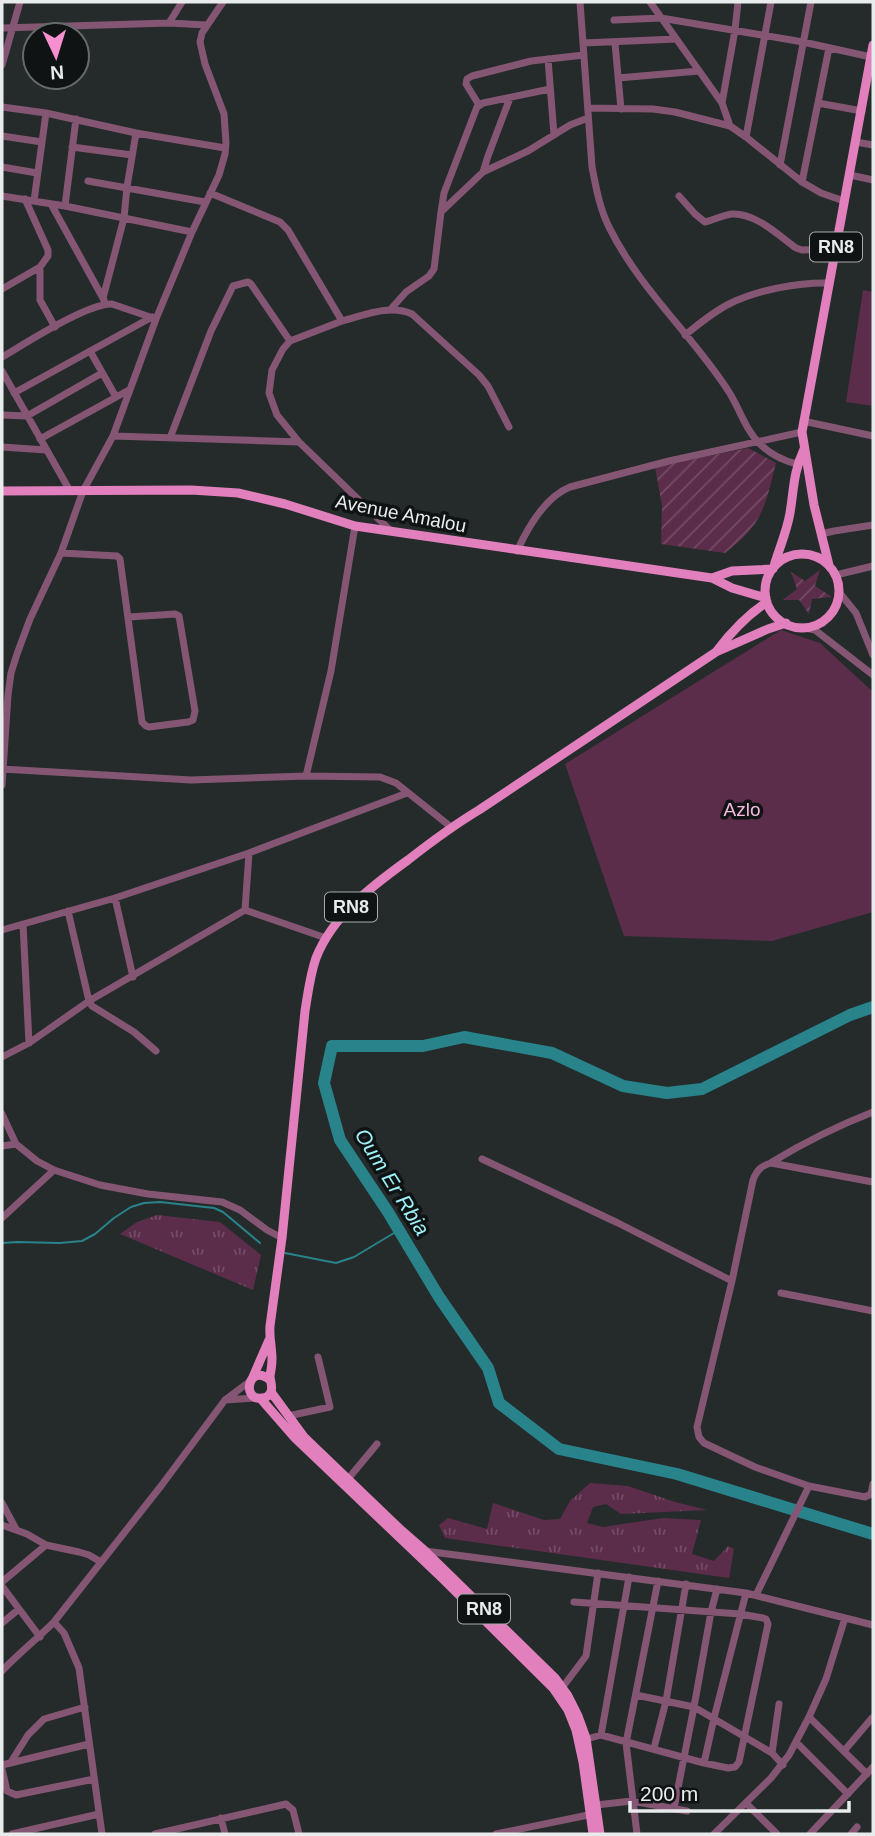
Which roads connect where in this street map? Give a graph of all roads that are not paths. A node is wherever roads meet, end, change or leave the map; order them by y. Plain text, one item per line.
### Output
1 (19, 2) edge
2 (182, 2) edge
3 (223, 2) edge
4 (580, 2) edge
5 (650, 2) edge
6 (738, 2) edge
7 (771, 2) edge
8 (811, 2) edge
9 (662, 18) junction
10 (614, 20) dead end
11 (169, 23) junction
12 (206, 25) junction
13 (13, 27) junction
14 (2, 28) edge
15 (735, 30) junction
16 (766, 36) junction
17 (676, 39) junction
18 (803, 42) junction
19 (583, 43) junction
20 (615, 43) junction
21 (873, 45) edge
22 (829, 48) junction
23 (584, 55) junction
24 (871, 57) junction
25 (548, 59) junction
26 (2, 65) edge
27 (871, 68) edge
28 (699, 71) junction
29 (618, 78) junction
30 (550, 89) junction
31 (510, 98) junction
32 (722, 103) junction
33 (818, 103) junction
34 (479, 105) junction
35 (2, 107) edge
36 (588, 108) junction
37 (621, 109) junction
38 (862, 111) junction
39 (46, 113) junction
40 (588, 118) junction
41 (76, 119) junction
42 (730, 126) junction
43 (136, 133) junction
44 (554, 135) junction
45 (2, 136) edge
46 (746, 137) junction
47 (42, 142) junction
48 (856, 142) junction
49 (873, 145) edge
50 (72, 147) junction
51 (225, 148) junction
52 (132, 155) junction
53 (780, 165) junction
54 (2, 167) edge
55 (484, 172) junction
56 (37, 173) junction
57 (850, 175) junction
58 (873, 180) edge
59 (88, 181) dead end
60 (802, 182) junction
61 (127, 187) junction
62 (210, 193) junction
63 (2, 196) edge
64 (679, 196) dead end
65 (30, 200) junction
66 (844, 201) junction
67 (205, 202) junction
68 (51, 204) junction
69 (65, 206) junction
70 (441, 212) junction
71 (124, 218) junction
72 (192, 232) junction
73 (836, 249) junction
74 (40, 267) junction
75 (830, 284) junction
76 (2, 289) edge
77 (104, 301) junction
78 (390, 310) junction
79 (154, 318) junction
80 (342, 321) junction
81 (55, 327) junction
82 (685, 335) junction
83 (290, 341) junction
84 (90, 352) junction
85 (2, 357) edge
86 (2, 371) edge
87 (102, 373) junction
88 (6, 384) edge
89 (129, 390) junction
90 (14, 393) junction
91 (116, 397) junction
92 (2, 415) edge
93 (27, 416) junction
94 (803, 421) junction
95 (509, 427) dead end
96 (802, 432) junction
97 (113, 436) junction
98 (873, 436) edge
99 (170, 438) junction
100 (40, 439) junction
101 (299, 442) junction
102 (757, 442) junction
103 (2, 447) edge
104 (804, 449) junction
105 (46, 450) junction
106 (797, 464) junction
107 (2, 491) edge
108 (70, 491) junction
109 (83, 491) junction
110 (873, 525) edge
111 (355, 526) junction
112 (391, 531) junction
113 (821, 534) junction
114 (517, 551) junction
115 (61, 553) junction
116 (829, 565) junction
117 (873, 566) edge
118 (773, 568) junction
119 (836, 575) junction
120 (712, 578) junction
121 (839, 592) junction
122 (767, 600) junction
123 (129, 617) junction
124 (786, 623) junction
125 (801, 627) junction
126 (716, 652) junction
127 (873, 655) edge
128 (2, 673) edge
129 (11, 673) junction
130 (873, 675) edge
131 (3, 769) edge
132 (306, 776) junction
133 (2, 785) edge
134 (407, 793) junction
135 (450, 827) junction
136 (249, 853) junction
137 (115, 898) junction
138 (246, 910) junction
139 (68, 911) junction
140 (23, 924) junction
141 (2, 930) edge
142 (326, 938) junction
143 (133, 977) junction
144 (89, 1001) junction
145 (29, 1043) junction
146 (156, 1051) dead end
147 (2, 1057) edge
148 (873, 1112) edge
149 (2, 1114) edge
150 (16, 1144) junction
151 (2, 1146) edge
152 (482, 1158) dead end
153 (771, 1163) junction
154 (54, 1170) junction
155 (873, 1182) edge
156 (2, 1218) edge
157 (282, 1238) junction
158 (732, 1280) junction
159 (780, 1293) dead end
160 (873, 1311) edge
161 (269, 1338) junction
162 (318, 1357) dead end
163 (251, 1380) junction
164 (270, 1380) junction
165 (271, 1392) junction
166 (258, 1398) junction
167 (225, 1400) junction
168 (288, 1416) junction
169 (377, 1444) dead end
170 (348, 1479) junction
171 (873, 1484) edge
172 (809, 1486) junction
173 (2, 1503) edge
174 (2, 1525) edge
175 (16, 1529) junction
176 (399, 1533) junction
177 (46, 1545) junction
178 (422, 1554) junction
179 (101, 1562) junction
180 (598, 1573) junction
181 (445, 1576) junction
182 (629, 1577) junction
183 (658, 1581) junction
184 (2, 1584) edge
185 (686, 1584) junction
186 (717, 1589) junction
187 (746, 1593) junction
188 (756, 1595) junction
189 (573, 1602) dead end
190 (594, 1603) junction
191 (623, 1605) junction
192 (654, 1608) junction
193 (19, 1609) junction
194 (681, 1610) junction
195 (710, 1612) junction
196 (740, 1614) junction
197 (845, 1618) junction
198 (54, 1622) junction
199 (2, 1623) edge
200 (873, 1625) edge
201 (40, 1637) junction
202 (2, 1671) edge
203 (562, 1688) junction
204 (636, 1695) junction
205 (666, 1701) junction
206 (779, 1704) dead end
207 (85, 1707) junction
208 (694, 1707) junction
209 (809, 1717) junction
210 (713, 1718) junction
211 (873, 1720) edge
212 (601, 1735) junction
213 (743, 1735) junction
214 (583, 1740) junction
215 (796, 1742) junction
216 (626, 1743) junction
217 (89, 1744) junction
218 (654, 1748) junction
219 (844, 1751) junction
220 (772, 1753) junction
221 (684, 1757) junction
222 (10, 1762) junction
223 (704, 1763) junction
224 (783, 1765) junction
225 (2, 1767) edge
226 (873, 1767) edge
227 (867, 1774) junction
228 (94, 1779) junction
229 (848, 1794) junction
230 (632, 1801) junction
231 (746, 1803) junction
232 (674, 1808) junction
233 (594, 1811) junction
234 (687, 1811) dead end
235 (99, 1814) junction
236 (221, 1818) junction
237 (857, 1827) dead end
238 (520, 1831) edge
239 (174, 1832) edge
240 (12, 1834) edge
241 (102, 1834) edge
242 (155, 1834) edge
243 (225, 1834) edge
244 (299, 1834) edge
245 (496, 1834) edge
246 (593, 1834) edge
247 (600, 1834) edge
248 (637, 1834) edge
249 (714, 1834) edge
250 (777, 1834) edge
251 (810, 1834) edge
252 (851, 1834) edge

1 - 13 street
2 - 11 street
3 - 12 street
4 - 19 street
5 - 9 street
6 - 15 street
7 - 16 street
8 - 18 street
9 - 10 street
9 - 15 street
9 - 17 street
11 - 12 street
11 - 13 street
12 - 51 street
13 - 14 street
13 - 26 street
15 - 16 street
15 - 32 street
16 - 18 street
16 - 46 street
17 - 20 street
17 - 28 street
18 - 22 street
18 - 53 street
19 - 20 street
19 - 23 street
20 - 29 street
21 - 24 main road, RN8
22 - 24 street
22 - 33 street
23 - 25 street
23 - 36 street
24 - 27 main road, RN8
25 - 30 street
25 - 34 street
27 - 38 main road, RN8
28 - 29 street
28 - 32 street
29 - 37 street
30 - 31 street
30 - 44 street
31 - 34 street
31 - 55 street
32 - 42 street
33 - 38 street
33 - 60 street
34 - 70 street
35 - 39 street
36 - 37 street
36 - 40 street
37 - 42 street
38 - 48 main road, RN8
39 - 41 street
39 - 47 street
40 - 44 street
40 - 82 street
41 - 43 street
41 - 50 street
42 - 46 street
43 - 51 street
43 - 52 street
44 - 55 street
45 - 47 street
46 - 53 street
47 - 56 street
48 - 49 street
48 - 57 main road, RN8
50 - 52 street
50 - 69 street
51 - 62 street
52 - 61 street
53 - 60 street
54 - 56 street
55 - 70 street
56 - 65 street
57 - 58 street
57 - 66 main road, RN8
59 - 61 street
60 - 66 street
61 - 67 street
61 - 71 street
62 - 67 street
62 - 80 street
63 - 65 street
64 - 73 street
65 - 68 street
65 - 74 street
66 - 73 main road, RN8
67 - 72 street
68 - 69 street
68 - 77 street
69 - 71 street
70 - 78 street
71 - 72 street
71 - 77 street
72 - 79 street
73 - 75 main road, RN8
74 - 76 street
74 - 81 street
75 - 82 street
75 - 94 main road, RN8
77 - 79 street
77 - 81 street
78 - 80 street
78 - 95 street
79 - 84 street
79 - 89 street
80 - 83 street
81 - 85 street
82 - 102 street
83 - 99 street
83 - 101 street
84 - 87 street
84 - 90 street
86 - 88 street
87 - 91 street
87 - 93 street
88 - 90 street
89 - 91 street
89 - 97 street
90 - 93 street
91 - 100 street
92 - 93 street
93 - 100 street
94 - 96 main road, RN8
94 - 98 street
96 - 102 street
96 - 104 main road, RN8
97 - 99 street
97 - 109 street
99 - 101 street
100 - 105 street
101 - 112 street
102 - 106 street
102 - 114 street
103 - 105 street
104 - 106 main road
104 - 113 main road, RN8
105 - 108 street
106 - 118 main road
107 - 108 main road, Avenue Amalou
108 - 109 main road, Avenue Amalou
109 - 111 main road, Avenue Amalou
109 - 115 street
110 - 113 street
111 - 112 main road, Avenue Amalou
111 - 132 street
112 - 114 main road, Avenue Amalou
113 - 116 main road, RN8
114 - 120 main road, Avenue Amalou
115 - 123 street
115 - 129 street
116 - 118 main road
116 - 119 main road, RN8
117 - 119 street
118 - 120 main road
118 - 122 main road
119 - 121 main road, RN8
120 - 122 main road
121 - 125 main road
121 - 127 street
122 - 124 main road
122 - 126 main road, RN8
123 - 123 street
124 - 125 main road
124 - 126 main road, RN8
125 - 130 street
126 - 135 main road, RN8
128 - 129 street
129 - 131 street
131 - 132 street
131 - 133 street
132 - 134 street
134 - 135 street
134 - 136 street
135 - 142 main road, RN8
136 - 137 street
136 - 138 street
137 - 139 street
137 - 143 street
138 - 142 street
138 - 143 street
139 - 140 street
139 - 144 street
140 - 141 street
140 - 145 street
142 - 157 main road, RN8
143 - 144 street
144 - 145 street
144 - 146 street
145 - 147 street
148 - 153 street
149 - 150 street
150 - 151 street
150 - 154 street
152 - 158 street
153 - 155 street
153 - 158 street
154 - 156 street
154 - 157 street
157 - 161 main road, RN8
158 - 172 street
159 - 160 street
161 - 163 main road, RN8
161 - 164 main road, RN8
162 - 168 street
163 - 164 main road
163 - 166 main road, RN8
163 - 167 street
164 - 165 main road, RN8
165 - 166 main road
165 - 168 main road, RN8
166 - 167 street
166 - 176 main road, RN8
167 - 179 street
168 - 170 main road, RN8
169 - 170 street
170 - 176 main road, RN8
171 - 172 street
172 - 188 street
173 - 175 street
174 - 175 street
175 - 177 street
176 - 178 main road, RN8
177 - 179 street
177 - 184 street
178 - 180 street
178 - 181 main road, RN8
179 - 198 street
180 - 182 street
180 - 190 street
181 - 203 main road, RN8
181 - 214 main road, RN8
182 - 183 street
182 - 191 street
183 - 185 street
183 - 192 street
184 - 193 street
185 - 186 street
185 - 194 street
186 - 187 street
186 - 195 street
187 - 188 street
187 - 196 street
188 - 197 street
189 - 190 street
190 - 191 street
190 - 203 street
191 - 192 street
191 - 212 street
192 - 194 street
192 - 204 street
193 - 199 street
193 - 201 street
194 - 195 street
194 - 205 street
195 - 196 street
195 - 208 street
196 - 210 street
196 - 213 street
197 - 200 street
197 - 209 street
198 - 201 street
198 - 207 street
201 - 202 street
203 - 214 main road, RN8
204 - 205 street
204 - 216 street
205 - 208 street
205 - 218 street
206 - 220 street
207 - 217 street
207 - 222 street
208 - 210 street
208 - 221 street
209 - 215 street
209 - 219 street
210 - 213 street
210 - 223 street
211 - 219 street
212 - 214 street
212 - 216 street
213 - 220 street
213 - 223 street
214 - 233 main road, RN8
215 - 224 street
215 - 229 street
216 - 218 street
216 - 230 street
217 - 222 street
217 - 228 street
218 - 221 street
219 - 227 street
220 - 224 street
221 - 223 street
221 - 232 street
222 - 225 street
224 - 231 street
225 - 228 street
226 - 227 street
227 - 229 street
228 - 235 street
229 - 251 street
230 - 232 street
230 - 233 street
230 - 248 street
231 - 249 street
231 - 250 street
232 - 234 street
233 - 238 street
233 - 246 main road, RN8
233 - 247 main road, RN8
235 - 240 street
235 - 241 street
236 - 239 street
236 - 243 street
236 - 244 street
237 - 252 street
238 - 245 street
239 - 242 street

